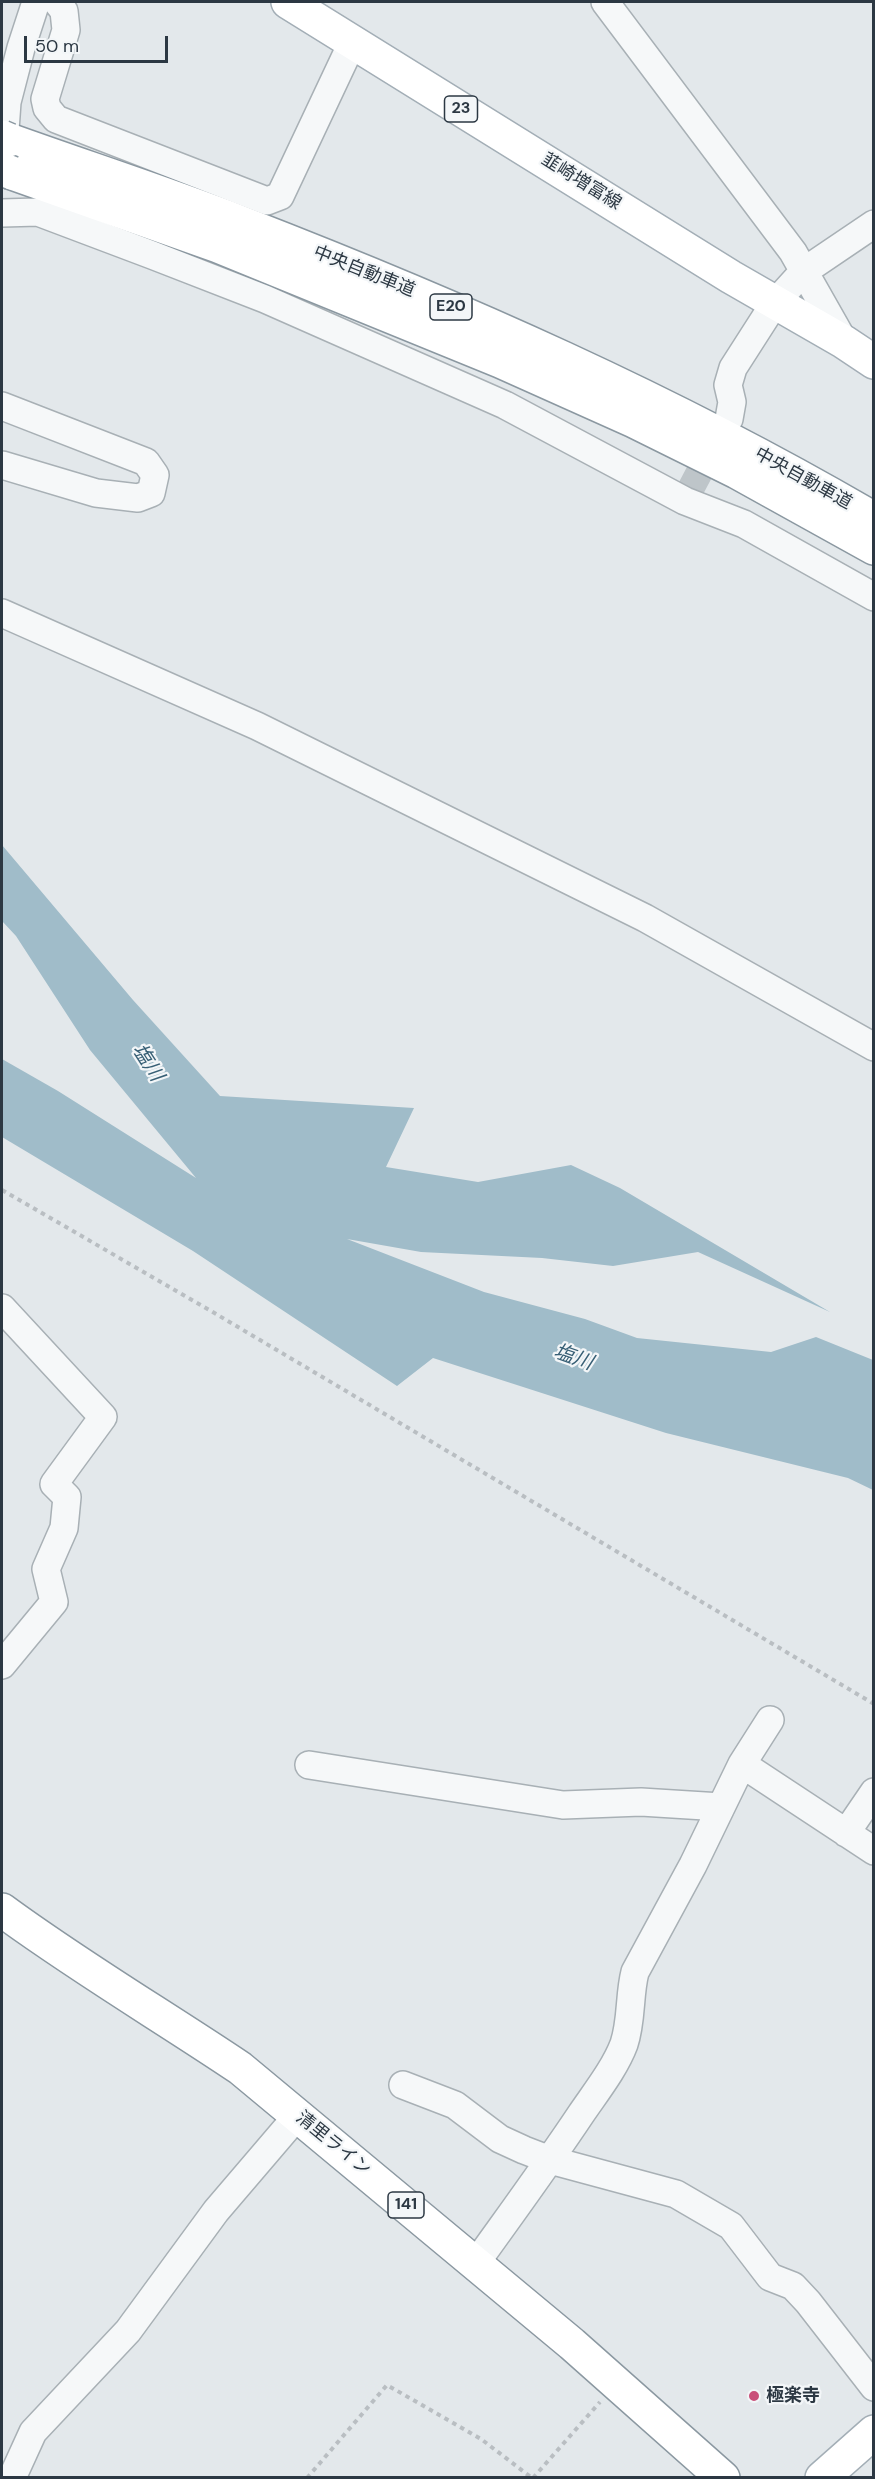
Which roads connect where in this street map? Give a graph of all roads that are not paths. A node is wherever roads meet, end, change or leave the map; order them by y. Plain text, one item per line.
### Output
1 (36, 2) edge
2 (57, 2) edge
3 (288, 2) edge
4 (605, 2) edge
5 (352, 41) junction
6 (5, 160) edge
7 (2, 213) edge
8 (873, 224) edge
9 (803, 272) junction
10 (774, 304) junction
11 (844, 342) junction
12 (873, 362) edge
13 (2, 406) edge
14 (729, 419) tunnel mouth
15 (2, 465) edge
16 (873, 519) edge
17 (873, 548) edge
18 (873, 597) edge
19 (2, 613) edge
20 (873, 1047) edge
21 (2, 1308) edge
22 (2, 1665) edge
23 (770, 1720) dead end
24 (742, 1764) junction
25 (309, 1765) dead end
26 (873, 1792) edge
27 (721, 1807) junction
28 (846, 1833) junction
29 (873, 1851) edge
30 (2, 1910) edge
31 (403, 2085) dead end
32 (298, 2115) junction
33 (550, 2160) junction
34 (476, 2263) junction
35 (873, 2387) edge
36 (873, 2432) edge
37 (12, 2478) edge
38 (723, 2478) edge
39 (822, 2478) edge

1 - 6 street
2 - 5 street
3 - 5 main road, 韮崎増富線 / 23
4 - 9 street
5 - 10 main road, 韮崎増富線 / 23
6 - 16 main road, 中央自動車道 / E20
6 - 17 main road, 中央自動車道 / E20
7 - 18 street
8 - 9 street
9 - 10 street
9 - 11 street
10 - 11 main road, 韮崎増富線 / 23
10 - 14 street
11 - 12 main road, 韮崎増富線 / 23
13 - 15 street
19 - 20 street
21 - 22 street
23 - 24 street
24 - 27 street
24 - 28 street
25 - 27 street
26 - 28 street
27 - 33 street
28 - 29 street
30 - 32 main road, 清里ライン / 141
31 - 33 street
32 - 34 main road, 清里ライン / 141
32 - 37 street
33 - 34 street
33 - 35 street
34 - 38 main road, 清里ライン / 141
36 - 39 main road

